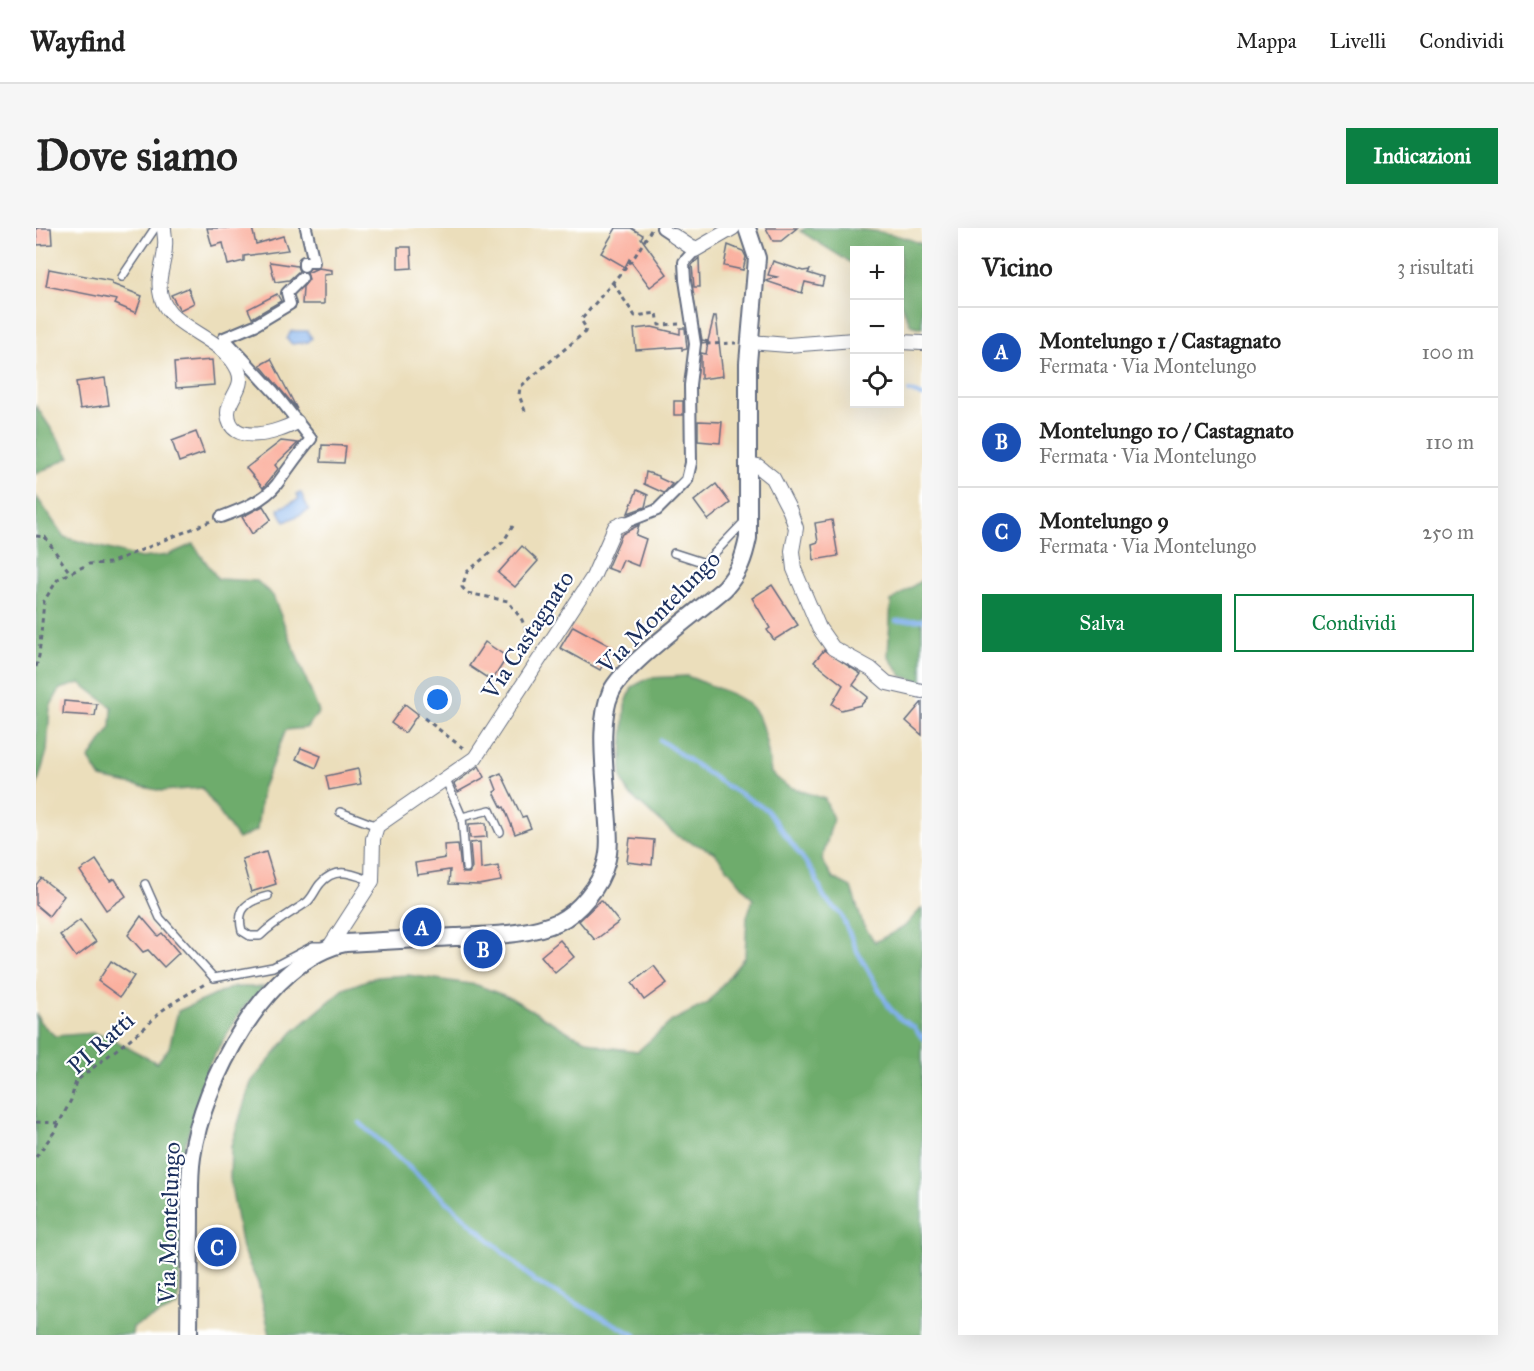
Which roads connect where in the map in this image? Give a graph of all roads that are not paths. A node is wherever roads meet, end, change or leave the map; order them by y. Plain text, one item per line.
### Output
1 (155, 228) edge
2 (164, 228) edge
3 (306, 228) edge
4 (662, 228) edge
5 (733, 228) edge
6 (747, 228) edge
7 (674, 236) joint
8 (695, 250) junction
9 (304, 266) dead end
10 (122, 277) dead end
11 (302, 278) dead end
12 (850, 340) edge
13 (750, 342) junction
14 (904, 342) edge
15 (922, 343) edge
16 (297, 422) junction
17 (749, 464) junction
18 (221, 517) road end
19 (748, 518) junction
20 (624, 523) joint
21 (674, 553) dead end
22 (922, 691) edge
23 (445, 778) junction
24 (340, 812) dead end
25 (462, 817) junction
26 (377, 826) junction
27 (500, 832) dead end
28 (466, 868) dead end
29 (372, 881) junction
30 (145, 884) dead end
31 (268, 896) dead end
32 (330, 946) junction
33 (189, 1335) edge

1 - 10 lane
2 - 16 street
3 - 9 street
4 - 7 street
5 - 8 street
6 - 13 street, Via Montelungo
7 - 8 street
8 - 20 street, Via Castagnato
11 - 16 street
12 - 13 street
13 - 17 street, Via Montelungo
14 - 15 street
16 - 18 street
17 - 19 street, Via Montelungo
17 - 22 street
19 - 21 lane, Via Montelungo
19 - 32 street, Via Montelungo
20 - 23 street, Via Castagnato
23 - 25 lane
23 - 26 street, Via Castagnato
24 - 26 lane
25 - 27 lane
25 - 28 lane
26 - 29 street
29 - 31 lane
29 - 32 street
30 - 32 lane, Via Montelungo
32 - 33 street, Via Montelungo

